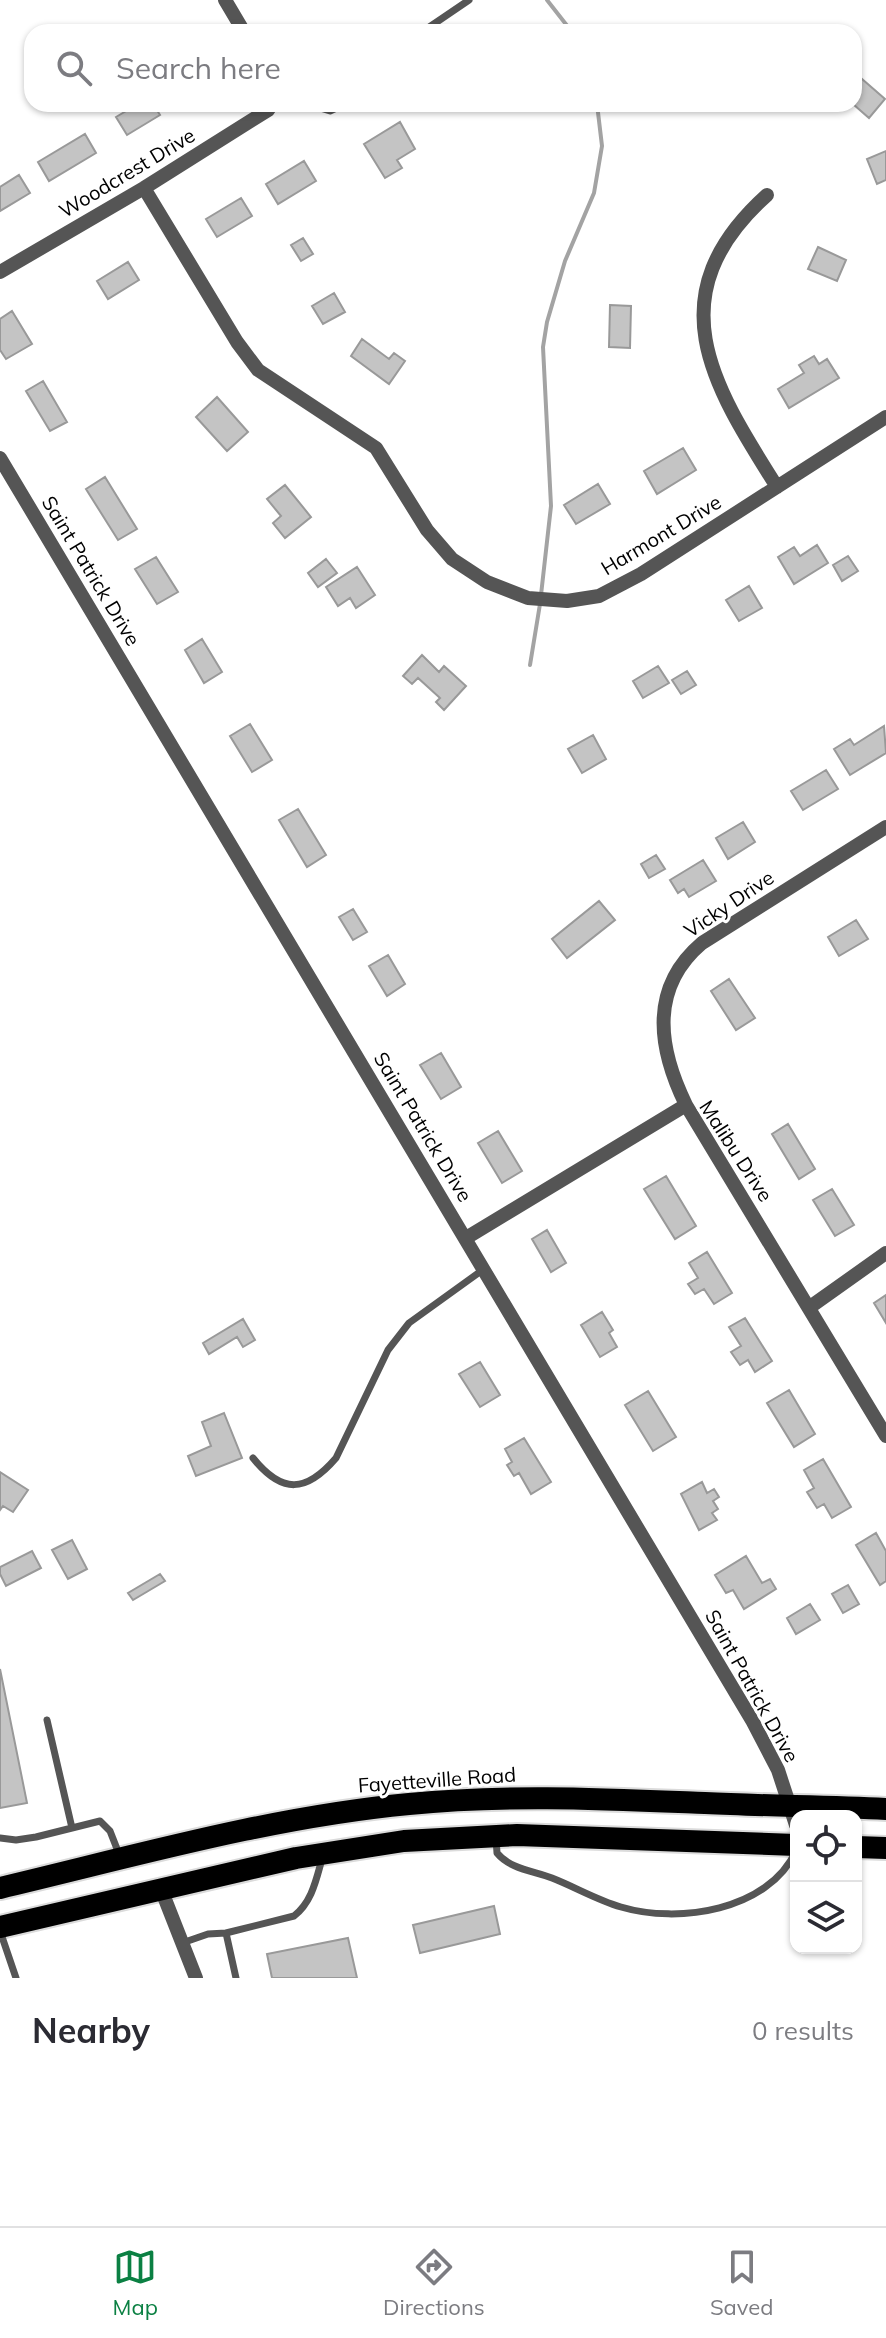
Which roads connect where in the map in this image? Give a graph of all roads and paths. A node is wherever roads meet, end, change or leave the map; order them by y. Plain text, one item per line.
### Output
1 (225, 0) edge
2 (469, 0) edge
3 (239, 24) edge
4 (434, 24) edge
5 (265, 112) edge
6 (144, 188) junction
7 (767, 195) dead end
8 (0, 272) edge
9 (886, 417) edge
10 (0, 458) edge
11 (777, 487) junction
12 (886, 827) edge
13 (686, 1105) junction
14 (466, 1238) junction
15 (886, 1253) edge
16 (484, 1269) junction
17 (810, 1307) junction
18 (886, 1436) edge
19 (253, 1458) dead end
20 (47, 1720) dead end
21 (886, 1809) edge
22 (791, 1810) edge
23 (862, 1811) edge
24 (790, 1816) edge
25 (72, 1828) junction
26 (496, 1835) junction
27 (0, 1838) edge
28 (862, 1847) edge
29 (790, 1848) edge
30 (886, 1848) edge
31 (324, 1853) junction
32 (121, 1859) junction
33 (790, 1860) edge
34 (0, 1888) edge
35 (161, 1889) junction
36 (0, 1929) edge
37 (226, 1933) junction
38 (182, 1943) junction
39 (16, 1978) edge
40 (196, 1978) edge
41 (236, 1978) edge

1 - 3 street
2 - 4 lane
5 - 6 street, Woodcrest Drive
6 - 8 street, Woodcrest Drive
6 - 11 street, Harmont Drive
7 - 11 street
9 - 11 street, Harmont Drive
10 - 14 street, Saint Patrick Drive
12 - 13 street, Vicky Drive
13 - 14 street, Malibu Drive
13 - 17 street, Malibu Drive
14 - 16 street, Saint Patrick Drive
15 - 17 street
16 - 19 lane
16 - 22 street, Saint Patrick Drive
17 - 18 street, Malibu Drive
20 - 25 lane
21 - 23 highway, Fayetteville Road
24 - 32 highway, Fayetteville Road
25 - 27 lane
25 - 32 lane
26 - 29 highway
26 - 31 highway
26 - 33 lane
28 - 30 highway
31 - 35 highway
31 - 37 lane
32 - 34 highway, Fayetteville Road
35 - 36 highway
35 - 38 street
36 - 39 lane
37 - 38 lane
37 - 41 lane
38 - 40 street

